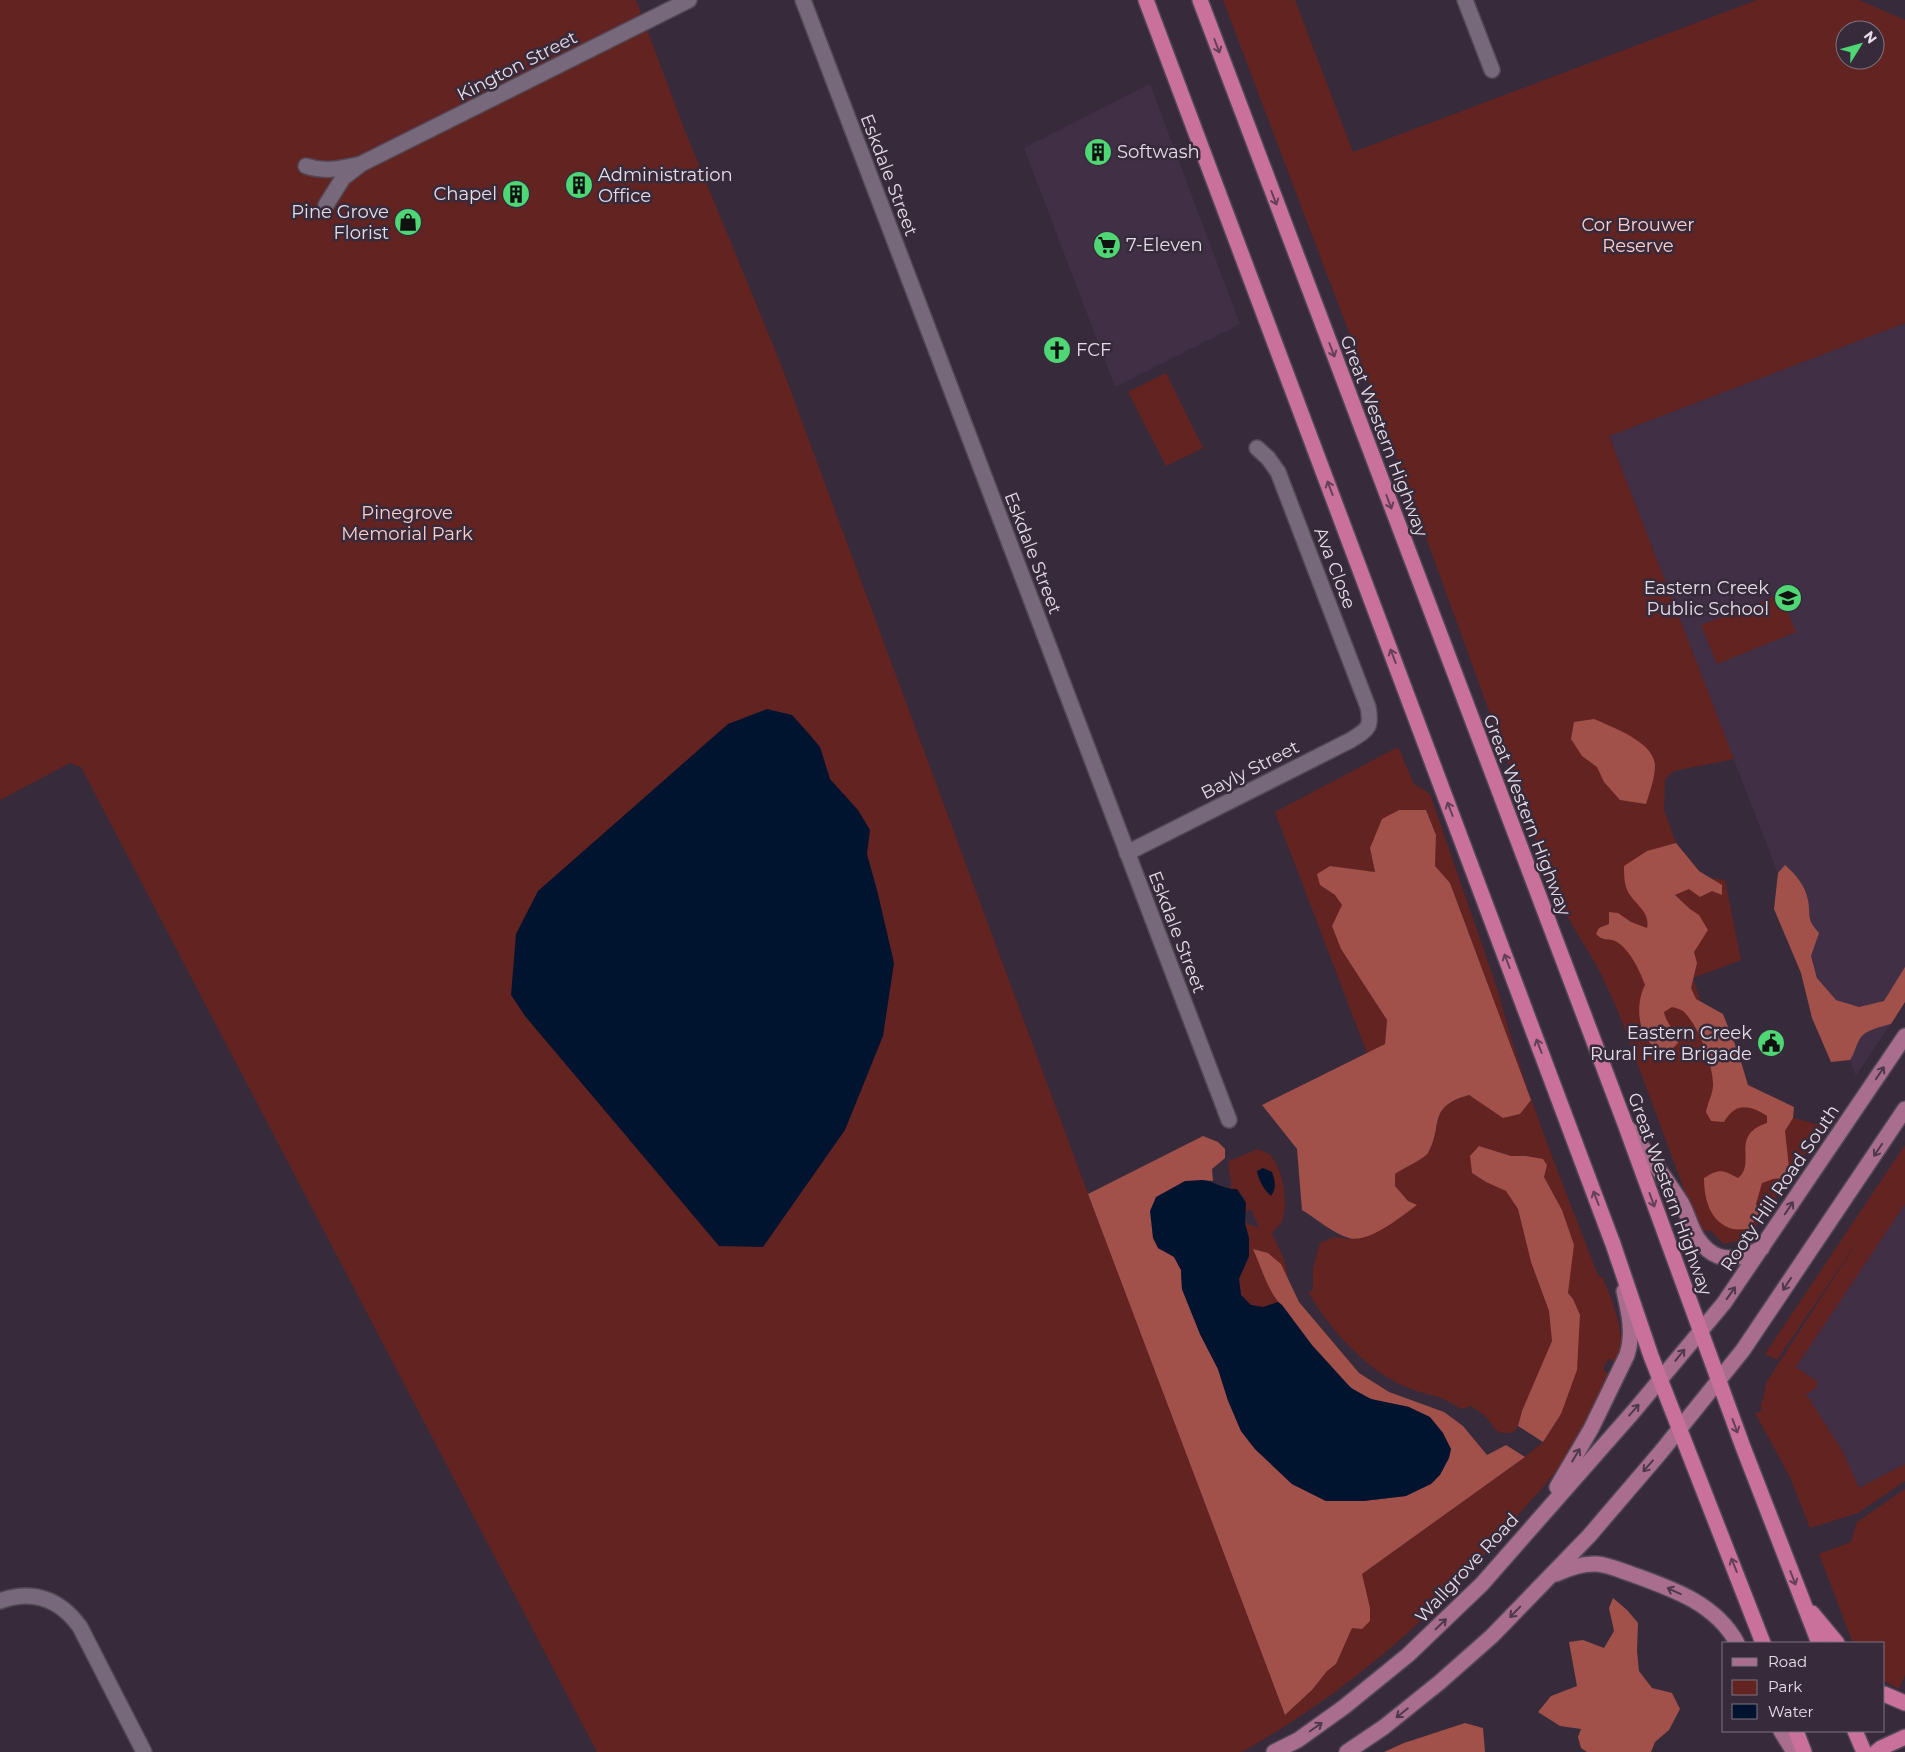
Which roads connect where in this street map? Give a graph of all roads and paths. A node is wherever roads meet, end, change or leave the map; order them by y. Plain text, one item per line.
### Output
1 (689, 0) edge
2 (802, 0) edge
3 (1146, 0) edge
4 (1200, 0) edge
5 (1466, 0) edge
6 (1492, 70) dead end
7 (361, 164) junction
8 (306, 166) dead end
9 (326, 205) dead end
10 (1257, 448) dead end
11 (1368, 707) joint
12 (1127, 853) junction
13 (1905, 1036) edge
14 (1905, 1109) edge
15 (1229, 1120) dead end
16 (1624, 1121) junction
17 (1613, 1244) junction
18 (1762, 1248) junction
19 (1700, 1331) junction
20 (1660, 1380) junction
21 (1719, 1380) junction
22 (1679, 1428) junction
23 (1544, 1513) junction
24 (1549, 1577) junction
25 (1801, 1600) junction
26 (0, 1601) edge
27 (1736, 1642) edge
28 (1764, 1642) edge
29 (1819, 1642) edge
30 (1836, 1642) edge
31 (1885, 1694) edge
32 (1905, 1703) edge
33 (1782, 1732) edge
34 (1796, 1732) edge
35 (1855, 1732) edge
36 (1905, 1737) edge
37 (144, 1752) edge
38 (1274, 1752) edge
39 (1347, 1752) edge
40 (1794, 1752) edge
41 (1804, 1752) edge
42 (1864, 1752) edge
43 (1876, 1752) edge

1 - 7 street, Kington Street
2 - 12 street, Eskdale Street
17 -> 3 highway
4 -> 16 highway, Great Western Highway
5 - 6 street
7 - 8 street, Kington Street
7 - 9 street, Kington Street
10 - 11 street, Ava Close
11 - 12 street, Bayly Street
12 - 15 street, Eskdale Street
18 -> 13 main road, Rooty Hill Road South
14 -> 21 main road
16 - 18 main road
16 -> 19 highway, Great Western Highway
17 - 20 highway
23 -> 17 main road
19 -> 18 main road, Rooty Hill Road South
20 -> 19 main road, Rooty Hill Road South
19 - 21 highway, Great Western Highway
20 - 22 highway
23 -> 20 main road, Wallgrove Road
21 - 22 main road
21 -> 25 highway, Great Western Highway
22 -> 24 main road
28 -> 22 highway
38 -> 23 main road, Wallgrove Road
27 -> 24 main road
24 -> 39 main road
25 - 29 highway, Great Western Highway
25 - 30 highway
26 - 37 street
31 - 32 highway
33 - 40 main road
34 - 41 highway
35 - 42 highway
36 - 43 highway

